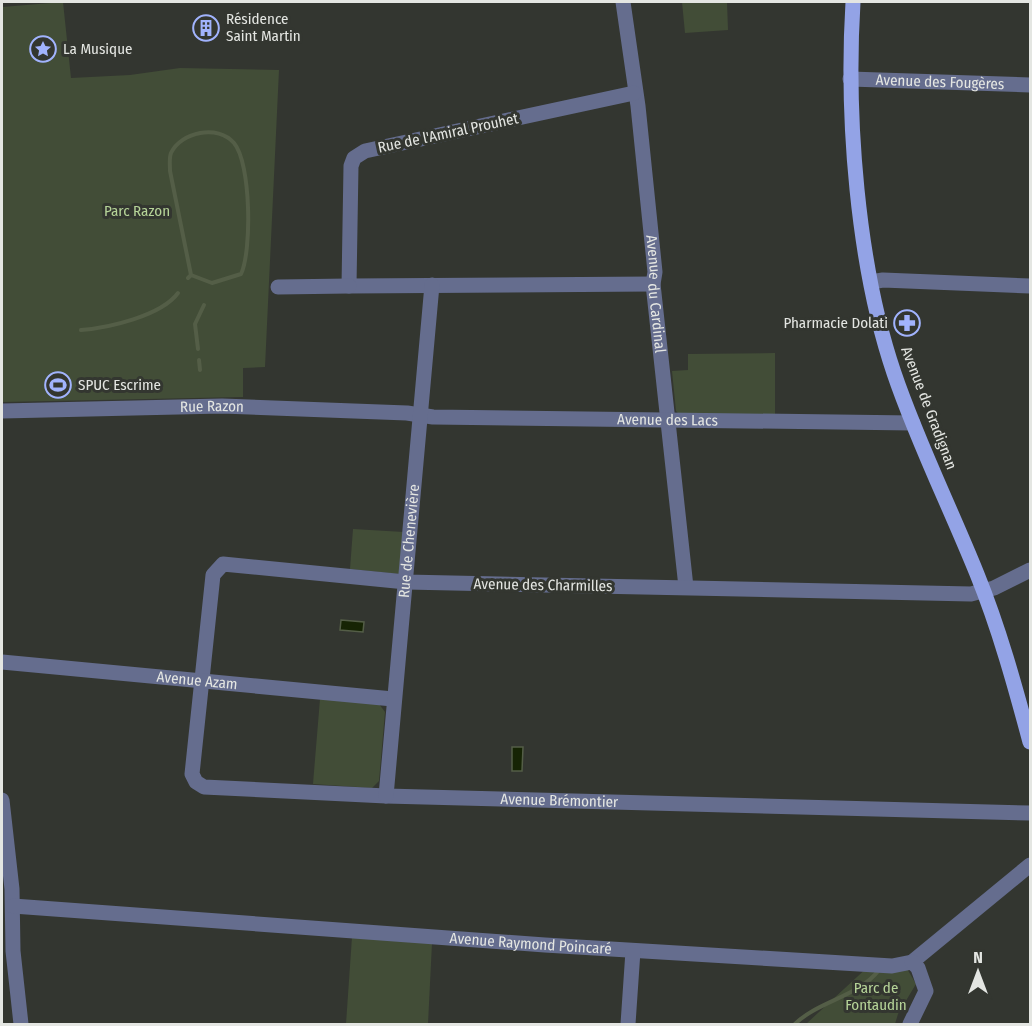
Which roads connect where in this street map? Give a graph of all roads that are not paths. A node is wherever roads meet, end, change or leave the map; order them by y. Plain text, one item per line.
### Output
1 (623, 2) edge
2 (853, 2) edge
3 (850, 79) junction
4 (1030, 85) edge
5 (634, 93) junction
6 (871, 282) junction
7 (653, 284) junction
8 (432, 285) junction
9 (349, 286) junction
10 (1030, 286) edge
11 (278, 287) dead end
12 (2, 411) edge
13 (421, 415) junction
14 (669, 420) junction
15 (913, 423) junction
16 (1030, 570) edge
17 (406, 582) junction
18 (686, 587) junction
19 (984, 592) junction
20 (2, 662) edge
21 (202, 679) junction
22 (393, 699) junction
23 (1030, 742) edge
24 (386, 796) junction
25 (2, 800) edge
26 (1030, 813) edge
27 (1030, 851) edge
28 (1030, 865) edge
29 (1015, 875) junction
30 (13, 906) junction
31 (2, 946) edge
32 (633, 951) junction
33 (912, 962) junction
34 (8, 966) edge
35 (21, 1024) edge
36 (628, 1024) edge
37 (910, 1024) edge

1 - 5 street, Avenue du Cardinal
2 - 3 main road, Avenue de Gradignan
3 - 4 street, Avenue des Fougères
3 - 6 main road, Avenue de Gradignan
5 - 7 street, Avenue du Cardinal
5 - 9 street, Rue de l'Amiral Prouhet
6 - 10 street
6 - 15 main road, Avenue de Gradignan
7 - 8 street
7 - 14 street, Avenue du Cardinal
8 - 9 street
8 - 13 street, Rue de Chenevière
9 - 11 street
12 - 13 street, Rue Razon
13 - 14 street, Avenue des Lacs
13 - 17 street, Rue de Chenevière
14 - 15 street, Avenue des Lacs
14 - 18 street, Avenue du Cardinal
15 - 19 main road, Avenue de Gradignan
16 - 19 street
17 - 18 street, Avenue des Charmilles
17 - 21 street, Avenue des Charmilles
17 - 22 street, Rue de Chenevière
18 - 19 street, Avenue des Charmilles
19 - 23 main road, Avenue de Gradignan
20 - 21 street, Avenue Azam
21 - 22 street, Avenue Azam
21 - 24 street, Avenue Brémontier
22 - 24 street, Rue de Chenevière
24 - 26 street, Avenue Brémontier
25 - 30 street
27 - 29 street
28 - 29 street
29 - 33 street
30 - 31 street
30 - 32 street, Avenue Raymond Poincaré
30 - 34 street
32 - 33 street, Avenue Raymond Poincaré
32 - 36 street
33 - 37 street
34 - 35 street

